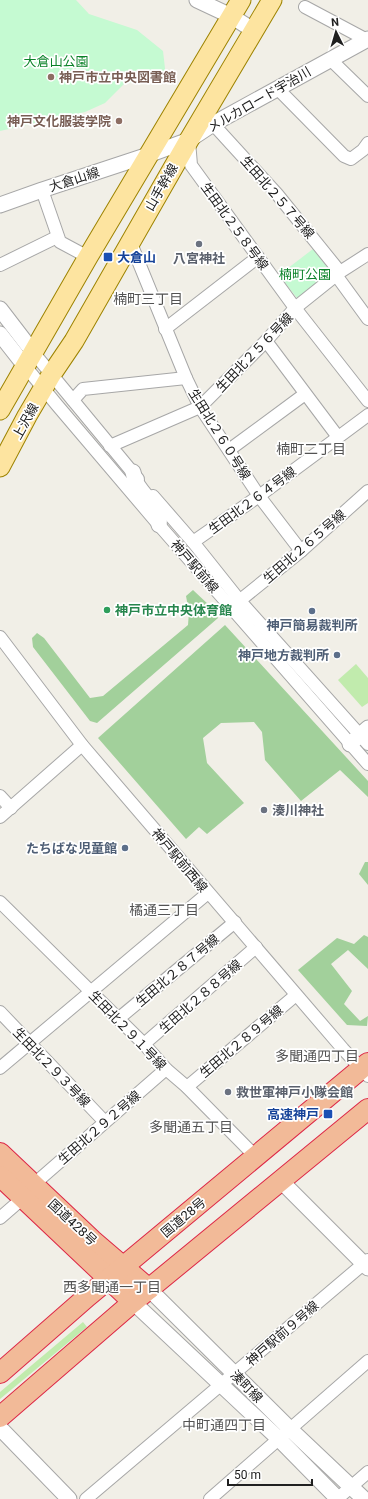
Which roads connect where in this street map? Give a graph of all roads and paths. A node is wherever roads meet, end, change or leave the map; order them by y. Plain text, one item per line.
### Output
1 (197, 0) edge
2 (272, 0) edge
3 (236, 7) edge
4 (305, 7) dead end
5 (256, 25) junction
6 (368, 40) edge
7 (330, 59) junction
8 (277, 88) junction
9 (368, 96) edge
10 (213, 124) junction
11 (189, 140) junction
12 (368, 143) edge
13 (148, 156) junction
14 (42, 190) junction
15 (0, 205) edge
16 (57, 238) junction
17 (130, 241) junction
18 (368, 255) edge
19 (88, 257) junction
20 (258, 258) junction
21 (0, 265) edge
22 (338, 274) junction
23 (0, 308) edge
24 (295, 308) junction
25 (368, 319) edge
26 (165, 329) junction
27 (0, 334) edge
28 (266, 340) junction
29 (29, 359) junction
30 (186, 378) junction
31 (48, 382) junction
32 (305, 394) junction
33 (72, 400) junction
34 (368, 401) edge
35 (200, 407) junction
36 (0, 410) edge
37 (368, 415) edge
38 (338, 437) junction
39 (110, 446) junction
40 (229, 450) junction
41 (0, 467) edge
42 (133, 472) junction
43 (368, 491) edge
44 (259, 496) junction
45 (159, 525) junction
46 (193, 542) junction
47 (301, 551) junction
48 (235, 604) junction
49 (0, 637) edge
50 (361, 738) edge
51 (82, 744) junction
52 (368, 764) edge
53 (0, 796) edge
54 (11, 808) junction
55 (0, 817) edge
56 (208, 893) junction
57 (0, 902) edge
58 (235, 922) junction
59 (256, 947) junction
60 (91, 991) junction
61 (296, 995) junction
62 (0, 1012) edge
63 (118, 1019) junction
64 (30, 1043) junction
65 (144, 1044) junction
66 (0, 1068) edge
67 (166, 1069) junction
68 (366, 1069) edge
69 (187, 1087) junction
70 (368, 1110) edge
71 (104, 1121) junction
72 (0, 1153) edge
73 (256, 1157) junction
74 (0, 1176) edge
75 (280, 1180) junction
76 (28, 1191) junction
77 (0, 1218) edge
78 (367, 1264) edge
79 (116, 1273) junction
80 (149, 1290) junction
81 (133, 1302) junction
82 (368, 1361) edge
83 (0, 1373) edge
84 (235, 1374) junction
85 (222, 1385) junction
86 (0, 1416) edge
87 (0, 1428) edge
88 (291, 1430) junction
89 (278, 1439) junction
90 (368, 1472) edge
91 (351, 1486) junction
92 (69, 1499) edge
93 (86, 1499) edge
94 (210, 1499) edge
95 (338, 1499) edge
96 (364, 1499) edge

1 - 3 street
2 - 5 main road, 山手幹線
3 - 5 street
3 - 13 main road, 山手幹線
4 - 6 street
5 - 11 main road, 山手幹線
6 - 7 street, メルカロード宇治川
7 - 8 street, メルカロード宇治川
7 - 9 street
8 - 10 street, メルカロード宇治川
8 - 12 street
10 - 11 street, メルカロード宇治川
10 - 22 street, 生田北２５７号線
11 - 13 street, メルカロード宇治川
11 - 17 main road, 山手幹線
11 - 20 street, 生田北２５８号線
13 - 14 street, 大倉山線
13 - 19 main road, 山手幹線
14 - 15 street, 大倉山線
14 - 16 street
16 - 19 street
16 - 21 street
17 - 26 street, 生田北２６０号線
17 - 31 main road, 山手幹線
18 - 22 street, 生田北２５６号線
19 - 29 main road, 山手幹線
20 - 24 street, 生田北２５８号線
20 - 26 street
22 - 24 street, 生田北２５６号線
22 - 25 street, 生田北２５７号線
23 - 29 street
24 - 28 street, 生田北２５６号線
24 - 34 street, 生田北２５８号線
26 - 30 street, 生田北２６０号線
27 - 29 street
28 - 32 street
28 - 35 street, 生田北２５６号線
29 - 31 street, 神戸駅前線
29 - 31 street, 神戸駅前線
29 - 36 main road, 上沢線
30 - 33 street
30 - 35 street, 生田北２６０号線
31 - 33 street, 神戸駅前線
31 - 41 main road, 上沢線
31 - 45 street, 神戸駅前線
32 - 38 street
32 - 40 street
33 - 39 street, 神戸駅前線
35 - 39 street, 生田北２５６号線
35 - 40 street, 生田北２６０号線
37 - 38 street, 生田北２６４号線
38 - 44 street, 生田北２６４号線
39 - 42 street, 神戸駅前線
40 - 44 street, 生田北２６０号線
42 - 45 street
42 - 46 street, 神戸駅前線
43 - 47 street, 生田北２６５号線
44 - 46 street, 生田北２６４号線
44 - 47 street, 生田北２６０号線
45 - 48 street, 神戸駅前線
46 - 48 street, 神戸駅前線
47 - 48 street, 生田北２６５号線
48 - 50 street, 神戸駅前線
49 - 51 street, 神戸駅前西線
50 - 52 street, 神戸駅前線
51 - 54 street
51 - 56 street, 神戸駅前西線
53 - 54 street
54 - 55 street
56 - 58 street, 神戸駅前西線
56 - 60 street
57 - 60 street, 生田北２９１号線
58 - 59 street, 神戸駅前西線
58 - 63 street, 生田北２８７号線
59 - 61 street, 神戸駅前西線
59 - 65 street, 生田北２８８号線
60 - 63 street, 生田北２９１号線
60 - 64 street
61 - 68 street, 神戸駅前西線
61 - 69 street, 生田北２８９号線
62 - 64 street, 生田北２９３号線
63 - 65 street, 生田北２９１号線
64 - 66 street
64 - 71 street, 生田北２９３号線
65 - 67 street, 生田北２９１号線
67 - 69 street, 生田北２９１号線
67 - 71 street, 生田北２９２号線
68 - 73 highway, 国道28号
69 - 73 street, 生田北２９１号線
70 - 75 highway
71 - 76 street, 生田北２９２号線
72 - 76 highway, 国道428号
73 - 79 highway, 国道28号
74 - 76 highway, 国道428号
75 - 78 street
75 - 80 highway
76 - 77 street, 生田北２９２号線
76 - 79 highway, 国道428号
78 - 84 street, 神戸駅前９号線
79 - 80 highway, 国道428号
79 - 81 highway, 国道428号
79 - 83 highway, 国道28号
80 - 81 highway
80 - 84 street, 湊町線
81 - 85 street, 湊町線
81 - 86 highway
82 - 88 street
84 - 85 street, 神戸駅前９号線
84 - 88 street, 湊町線
85 - 89 street, 湊町線
85 - 93 street, 神戸駅前９号線
87 - 92 street
88 - 89 street
88 - 91 street, 湊町線
89 - 94 street
89 - 95 street, 湊町線
90 - 91 street
91 - 95 street
91 - 96 street, 湊町線

